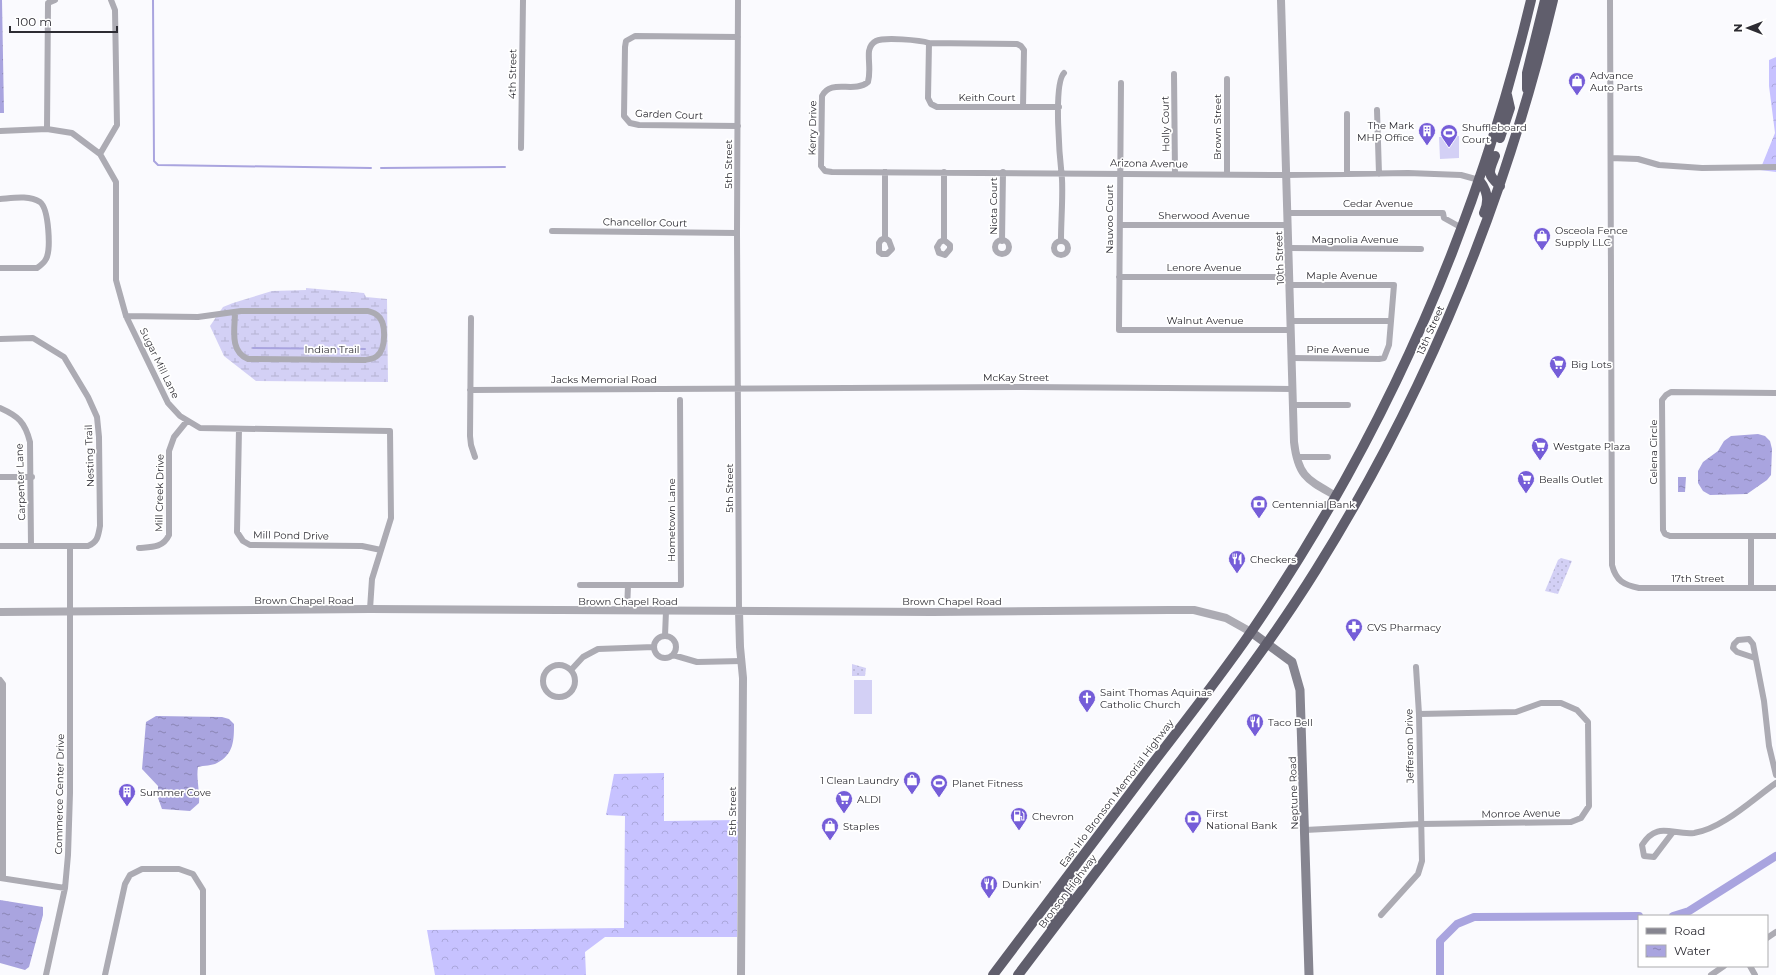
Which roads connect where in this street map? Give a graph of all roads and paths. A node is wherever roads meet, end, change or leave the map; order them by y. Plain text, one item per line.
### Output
1 (55, 0) edge
2 (111, 0) edge
3 (522, 0) edge
4 (738, 0) edge
5 (1281, 0) edge
6 (1531, 0) edge
7 (1545, 0) edge
8 (1553, 0) edge
9 (1610, 0) edge
10 (738, 37) junction
11 (929, 43) junction
12 (1064, 73) dead end
13 (1174, 74) dead end
14 (1227, 79) dead end
15 (1121, 83) dead end
16 (1507, 95) junction
17 (1527, 101) junction
18 (1023, 107) junction
19 (1058, 107) junction
20 (1377, 110) dead end
21 (1347, 114) dead end
22 (738, 126) junction
23 (47, 129) junction
24 (0, 130) edge
25 (521, 148) dead end
26 (100, 154) junction
27 (1610, 158) junction
28 (821, 166) joint
29 (1776, 167) edge
30 (885, 172) junction
31 (944, 172) junction
32 (1003, 172) junction
33 (1061, 173) junction
34 (1119, 173) junction
35 (1175, 174) junction
36 (1227, 174) junction
37 (1347, 174) junction
38 (1379, 174) junction
39 (1286, 175) junction
40 (1479, 180) junction
41 (1500, 186) junction
42 (0, 199) edge
43 (1288, 213) junction
44 (1120, 225) junction
45 (1288, 225) junction
46 (1462, 228) junction
47 (552, 231) dead end
48 (737, 233) junction
49 (1482, 236) junction
50 (885, 238) dead end
51 (944, 240) dead end
52 (1002, 240) dead end
53 (1061, 240) dead end
54 (1289, 248) junction
55 (1421, 249) dead end
56 (0, 268) edge
57 (1119, 277) junction
58 (1290, 281) junction
59 (235, 312) junction
60 (126, 316) junction
61 (471, 318) dead end
62 (1291, 321) junction
63 (1390, 321) junction
64 (1119, 330) joint
65 (1291, 330) junction
66 (0, 339) edge
67 (1292, 358) junction
68 (739, 388) junction
69 (1292, 389) junction
70 (470, 390) junction
71 (1776, 392) edge
72 (680, 400) dead end
73 (1293, 405) junction
74 (1348, 405) dead end
75 (0, 408) edge
76 (187, 421) junction
77 (239, 430) junction
78 (475, 456) dead end
79 (1328, 456) dead end
80 (1296, 457) junction
81 (0, 477) edge
82 (32, 477) junction
83 (1336, 496) junction
84 (1776, 536) edge
85 (1751, 537) junction
86 (0, 546) edge
87 (31, 546) junction
88 (70, 547) junction
89 (139, 548) dead end
90 (380, 550) junction
91 (580, 585) dead end
92 (628, 585) junction
93 (1751, 588) junction
94 (1776, 588) edge
95 (370, 609) junction
96 (627, 611) junction
97 (666, 611) junction
98 (739, 611) junction
99 (0, 612) edge
100 (70, 612) junction
101 (1251, 632) junction
102 (666, 636) junction
103 (1268, 643) junction
104 (654, 647) junction
105 (673, 655) junction
106 (1755, 658) dead end
107 (742, 661) junction
108 (1416, 667) dead end
109 (571, 670) junction
110 (0, 680) edge
111 (1419, 714) junction
112 (1776, 775) edge
113 (1776, 783) edge
114 (1421, 824) junction
115 (1305, 830) junction
116 (1672, 832) junction
117 (1096, 838) junction
118 (1, 878) edge
119 (65, 888) junction
120 (1054, 894) junction
121 (1069, 908) junction
122 (1381, 915) dead end
123 (1027, 929) joint
124 (1047, 937) junction
125 (1723, 967) edge
126 (46, 975) edge
127 (105, 975) edge
128 (203, 975) edge
129 (741, 975) edge
130 (993, 975) edge
131 (1018, 975) edge
132 (1309, 975) edge
133 (1711, 975) edge

1 - 23 street
2 - 26 street
3 - 25 street, 4th Street
4 - 10 street, 5th Street
5 - 39 street, 10th Street
6 - 16 highway, 13th Street
7 - 17 highway
8 - 17 highway, 13th Street
9 - 27 street
10 - 22 street, 5th Street
10 - 22 street, Garden Court
11 - 18 street, Keith Court
11 - 18 street, Keith Court
11 - 28 street, Kerry Drive
12 - 19 street
13 - 35 street, Holly Court
14 - 36 street, Brown Street
15 - 34 street, Nauvoo Court
16 - 40 highway, 13th Street
16 - 41 highway
17 - 41 highway, 13th Street
18 - 19 street
19 - 33 street
20 - 38 street
21 - 37 street
22 - 48 street, 5th Street
23 - 24 street, Sugar Mill Lane
23 - 26 street, Sugar Mill Lane
26 - 60 street, Sugar Mill Lane
27 - 29 street
27 - 93 street, 17th Street
28 - 30 street, Arizona Avenue
30 - 31 street, Arizona Avenue
30 - 50 street
31 - 32 street, Arizona Avenue
31 - 51 street
32 - 33 street, Arizona Avenue
32 - 52 street, Niota Court
33 - 34 street, Arizona Avenue
33 - 53 street
34 - 35 street, Arizona Avenue
34 - 44 street, Nauvoo Court
35 - 36 street, Arizona Avenue
36 - 39 street, Arizona Avenue
37 - 38 street, Arizona Avenue
37 - 39 street, Arizona Avenue
38 - 40 street, Arizona Avenue
39 - 43 street, 10th Street
40 - 46 highway, 13th Street
40 - 49 highway
41 - 49 highway, 13th Street
42 - 56 street
43 - 45 street, 10th Street
43 - 46 street, Cedar Avenue
44 - 45 street, Sherwood Avenue
44 - 57 street, Nauvoo Court
45 - 54 street, 10th Street
46 - 83 highway, 13th Street
47 - 48 street, Chancellor Court
48 - 68 street, 5th Street
49 - 103 highway, 13th Street
54 - 55 street, Magnolia Avenue
54 - 58 street, 10th Street
57 - 58 street, Lenore Avenue
57 - 64 street, Nauvoo Court
58 - 62 street, 10th Street
58 - 63 street, Maple Avenue
59 - 59 street, Indian Trail
59 - 60 street, Indian Trail
60 - 76 street, Sugar Mill Lane
61 - 70 street
62 - 63 street
62 - 65 street, 10th Street
63 - 67 street, Pine Avenue
64 - 65 street, Walnut Avenue
65 - 67 street, 10th Street
66 - 88 street, Nesting Trail
67 - 69 street, 10th Street
68 - 69 street, McKay Street
68 - 70 street, Jacks Memorial Road
68 - 98 street, 5th Street
69 - 73 street, 10th Street
70 - 78 street
71 - 85 street, Celena Circle
72 - 92 street, Hometown Lane
73 - 74 street
73 - 80 street, 10th Street
75 - 82 street, Carpenter Lane
76 - 77 street, Sugar Mill Lane
76 - 89 street, Mill Creek Drive
77 - 90 street, Mill Pond Drive
77 - 90 street, Sugar Mill Lane
79 - 80 street
80 - 83 street, 10th Street
81 - 82 street
82 - 87 street, Carpenter Lane
83 - 101 highway, 13th Street
84 - 85 street, Celena Circle
85 - 93 street
86 - 87 street, Nesting Trail
87 - 88 street, Nesting Trail
88 - 100 street
90 - 95 street, Sugar Mill Lane
91 - 92 street, Hometown Lane
92 - 96 street
93 - 94 street, 17th Street
95 - 96 street, Brown Chapel Road
95 - 100 street, Brown Chapel Road
96 - 97 street, Brown Chapel Road
97 - 98 street, Brown Chapel Road
97 - 102 street
98 - 101 street, Brown Chapel Road
98 - 107 street, 5th Street
99 - 100 street, Brown Chapel Road
100 - 119 street, Commerce Center Drive
101 - 103 main road, Neptune Road
101 - 117 highway, East Irlo Bronson Memorial Highway
102 - 104 street
102 - 105 street
103 - 115 main road, Neptune Road
103 - 121 highway, Bronson Highway
104 - 105 street
104 - 109 street
105 - 107 street
106 - 112 street
107 - 129 street, 5th Street
108 - 111 street, Jefferson Drive
109 - 109 street
110 - 118 street
111 - 114 street, Jefferson Drive
111 - 114 street, Monroe Avenue
113 - 116 street
114 - 115 street, Monroe Avenue
114 - 122 street, Jefferson Drive
115 - 132 main road, Neptune Road
116 - 116 street
117 - 120 highway, East Irlo Bronson Memorial Highway
117 - 121 highway
118 - 119 street
119 - 126 street, Commerce Center Drive
120 - 123 highway, East Irlo Bronson Memorial Highway
120 - 124 highway
121 - 124 highway, Bronson Highway
123 - 130 highway, Bronson Highway
124 - 131 highway, Bronson Highway
125 - 133 street
127 - 128 street

